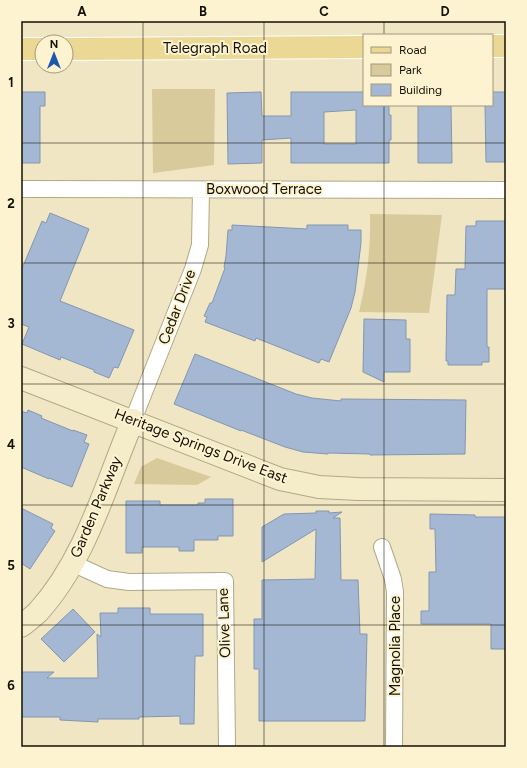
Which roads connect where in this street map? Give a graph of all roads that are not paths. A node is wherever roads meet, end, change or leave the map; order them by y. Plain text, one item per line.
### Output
1 (493, 46) edge
2 (506, 46) edge
3 (363, 47) edge
4 (21, 49) edge
5 (34, 49) edge
6 (74, 49) edge
7 (21, 189) edge
8 (201, 190) junction
9 (506, 190) edge
10 (21, 378) edge
11 (133, 420) junction
12 (506, 490) edge
13 (382, 546) dead end
14 (72, 563) junction
15 (21, 626) edge
16 (227, 747) edge
17 (394, 747) edge

1 - 2 main road
3 - 6 main road, Telegraph Road
4 - 5 main road
7 - 8 street, Boxwood Terrace
8 - 9 street, Boxwood Terrace
8 - 11 street, Cedar Drive
10 - 11 street, Heritage Springs Drive East
11 - 12 street, Heritage Springs Drive East
11 - 14 street, Garden Parkway
13 - 17 street, Magnolia Place
14 - 15 street, Garden Parkway
14 - 16 street, Olive Lane

